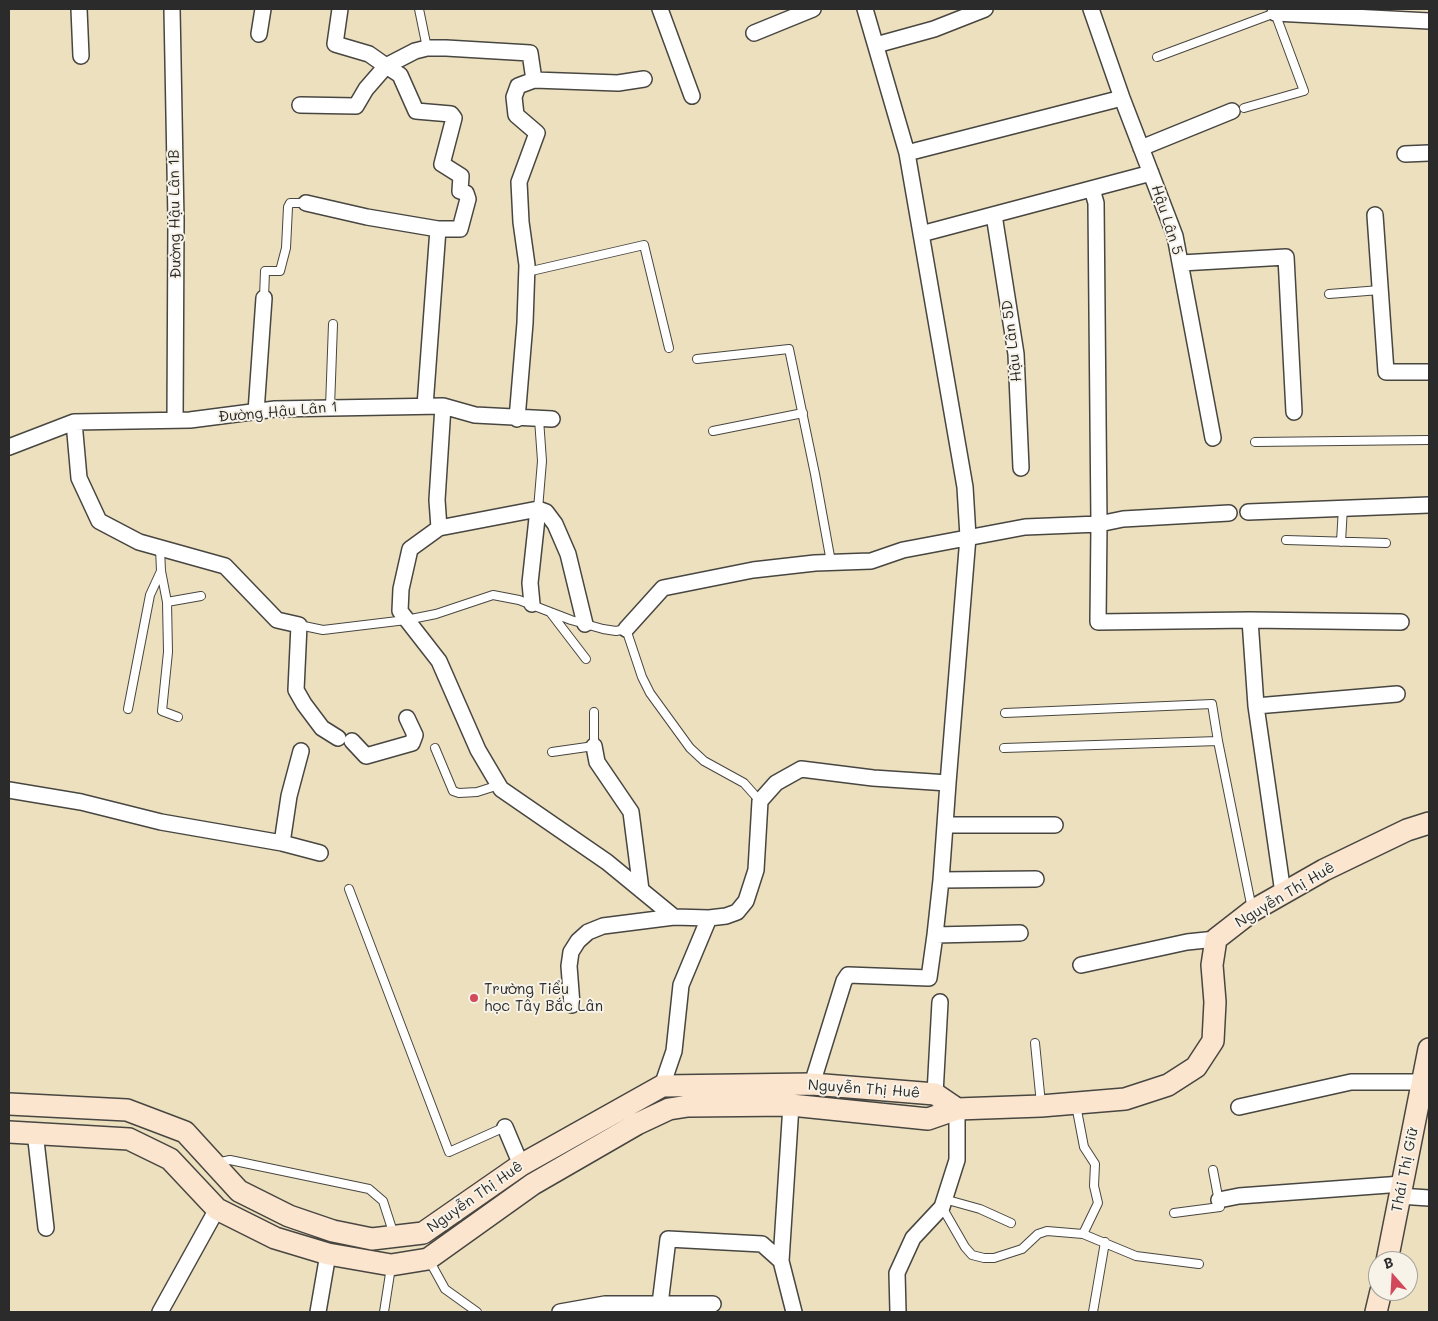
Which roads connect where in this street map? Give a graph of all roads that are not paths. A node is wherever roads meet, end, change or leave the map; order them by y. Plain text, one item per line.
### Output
1 (79, 9) edge
2 (172, 9) edge
3 (263, 9) edge
4 (340, 9) edge
5 (419, 9) edge
6 (813, 9) edge
7 (865, 9) edge
8 (984, 9) edge
9 (1092, 9) edge
10 (664, 10) edge
11 (1275, 13) junction
12 (1429, 21) edge
13 (754, 33) dead end
14 (259, 34) dead end
15 (876, 45) junction
16 (427, 48) junction
17 (81, 56) dead end
18 (1157, 57) dead end
19 (386, 66) junction
20 (644, 79) dead end
21 (534, 80) junction
22 (692, 96) dead end
23 (1122, 98) junction
24 (300, 105) dead end
25 (1238, 110) joint
26 (1141, 148) junction
27 (907, 153) junction
28 (1429, 153) edge
29 (1405, 154) dead end
30 (1151, 173) junction
31 (1092, 189) junction
32 (306, 203) joint
33 (1375, 214) dead end
34 (994, 215) junction
35 (438, 229) junction
36 (921, 234) junction
37 (1181, 263) junction
38 (527, 272) junction
39 (1380, 290) junction
40 (1329, 294) dead end
41 (264, 298) joint
42 (333, 324) dead end
43 (669, 348) dead end
44 (697, 359) dead end
45 (1429, 372) edge
46 (425, 406) junction
47 (444, 406) junction
48 (330, 407) junction
49 (256, 412) junction
50 (1294, 412) dead end
51 (802, 413) junction
52 (517, 419) junction
53 (545, 419) joint
54 (175, 420) junction
55 (74, 422) junction
56 (713, 431) dead end
57 (1214, 438) dead end
58 (1429, 440) edge
59 (1255, 442) dead end
60 (9, 447) edge
61 (1021, 468) dead end
62 (1429, 505) edge
63 (1343, 507) junction
64 (538, 509) junction
65 (1248, 512) dead end
66 (1228, 513) dead end
67 (1099, 524) junction
68 (439, 528) junction
69 (968, 537) junction
70 (1286, 540) dead end
71 (1341, 542) junction
72 (1386, 543) dead end
73 (160, 548) junction
74 (831, 562) junction
75 (161, 571) junction
76 (200, 596) dead end
77 (167, 602) junction
78 (532, 604) junction
79 (549, 611) junction
80 (406, 620) junction
81 (1250, 620) junction
82 (1401, 622) dead end
83 (585, 624) junction
84 (300, 625) junction
85 (626, 629) junction
86 (586, 659) dead end
87 (1398, 694) dead end
88 (1256, 706) junction
89 (128, 710) dead end
90 (594, 712) dead end
91 (1005, 713) dead end
92 (178, 717) dead end
93 (407, 718) dead end
94 (1218, 741) junction
95 (594, 746) junction
96 (436, 748) dead end
97 (1004, 748) dead end
98 (301, 751) dead end
99 (552, 752) dead end
100 (948, 783) junction
101 (500, 785) junction
102 (9, 790) edge
103 (760, 801) junction
104 (1429, 823) edge
105 (945, 825) junction
106 (1055, 825) dead end
107 (282, 843) junction
108 (320, 853) dead end
109 (1036, 879) dead end
110 (941, 880) junction
111 (349, 889) dead end
112 (641, 890) junction
113 (1283, 893) junction
114 (1252, 911) junction
115 (674, 917) junction
116 (709, 918) junction
117 (1020, 933) dead end
118 (935, 935) junction
119 (1216, 939) junction
120 (1081, 965) dead end
121 (940, 1002) dead end
122 (572, 1005) dead end
123 (1035, 1042) dead end
124 (1429, 1049) edge
125 (1422, 1082) junction
126 (812, 1084) junction
127 (662, 1086) junction
128 (936, 1094) junction
129 (1076, 1103) junction
130 (9, 1104) edge
131 (791, 1105) junction
132 (1041, 1106) junction
133 (1239, 1107) dead end
134 (957, 1109) junction
135 (505, 1127) joint
136 (9, 1132) edge
137 (35, 1132) junction
138 (214, 1164) junction
139 (521, 1165) junction
140 (1213, 1170) dead end
141 (533, 1184) junction
142 (1400, 1190) junction
143 (1429, 1198) edge
144 (1219, 1200) junction
145 (943, 1203) junction
146 (217, 1209) junction
147 (1174, 1213) dead end
148 (1011, 1223) dead end
149 (46, 1228) dead end
150 (1083, 1234) junction
151 (394, 1237) junction
152 (1105, 1242) junction
153 (1389, 1251) edge
154 (328, 1254) junction
155 (428, 1258) junction
156 (781, 1261) junction
157 (1199, 1264) dead end
158 (391, 1265) junction
159 (660, 1304) junction
160 (713, 1304) dead end
161 (160, 1312) edge
162 (318, 1312) edge
163 (384, 1312) edge
164 (477, 1312) edge
165 (560, 1312) edge
166 (794, 1312) edge
167 (898, 1312) edge
168 (1093, 1312) edge

1 - 17 street
2 - 54 street, Đường Hậu Lân 1B
3 - 14 street
4 - 19 street
5 - 16 lane
6 - 13 street
7 - 15 street
8 - 15 street
9 - 23 street, Hậu Lân 5
10 - 22 street
11 - 12 street
11 - 18 lane
11 - 25 lane
15 - 27 street
16 - 19 street
16 - 21 street
19 - 24 street
19 - 35 street
20 - 21 street
21 - 38 street
23 - 26 street, Hậu Lân 5
23 - 27 street
25 - 26 street
26 - 30 street, Hậu Lân 5
27 - 36 street
28 - 29 street
30 - 31 street
30 - 37 street, Hậu Lân 5
31 - 34 street
31 - 67 street
32 - 35 street
32 - 41 lane
33 - 39 street
34 - 36 street
34 - 61 street, Hậu Lân 5D
35 - 46 street
36 - 69 street
37 - 50 street
37 - 57 street, Hậu Lân 5
38 - 43 lane
38 - 52 street
39 - 40 lane
39 - 45 street
41 - 49 street
42 - 48 lane
44 - 51 lane
46 - 47 street, Đường Hậu Lân 1
46 - 48 street, Đường Hậu Lân 1
47 - 52 street, Đường Hậu Lân 1
47 - 68 street
48 - 49 street, Đường Hậu Lân 1
49 - 54 street, Đường Hậu Lân 1
51 - 56 lane
51 - 74 lane
52 - 53 street, Đường Hậu Lân 1
53 - 64 lane
54 - 55 street, Đường Hậu Lân 1
55 - 60 street, Đường Hậu Lân 1
55 - 73 street
58 - 59 lane
62 - 63 street
63 - 65 street
63 - 71 lane
64 - 68 street
64 - 78 street
64 - 83 street
66 - 67 street
67 - 69 street
67 - 81 street
68 - 80 street
69 - 74 street
69 - 100 street
70 - 71 lane
71 - 72 lane
73 - 75 lane
73 - 84 street
74 - 85 street
75 - 77 lane
75 - 89 lane
76 - 77 lane
77 - 92 lane
78 - 79 lane
78 - 80 lane
79 - 83 lane
79 - 86 lane
80 - 84 lane
80 - 101 street
81 - 82 street
81 - 88 street
83 - 85 lane
84 - 93 street
85 - 103 lane
87 - 88 street
88 - 113 street
90 - 95 lane
91 - 94 lane
94 - 97 lane
94 - 114 lane
95 - 99 lane
95 - 112 street
96 - 101 lane
98 - 107 street
100 - 103 street
100 - 105 street
101 - 112 street
102 - 107 street
103 - 116 street
104 - 113 street, Nguyễn Thị Huê
105 - 106 street
105 - 110 street
107 - 108 street
109 - 110 street
110 - 118 street
111 - 135 lane
112 - 115 street
113 - 114 street, Nguyễn Thị Huê
114 - 119 street, Nguyễn Thị Huê
115 - 116 street
115 - 122 street
116 - 127 street
117 - 118 street
118 - 126 street
119 - 120 street
119 - 129 street, Nguyễn Thị Huê
121 - 128 street
123 - 132 lane
124 - 125 street, Thái Thị Giữ
125 - 133 street
125 - 142 street, Thái Thị Giữ
126 - 127 street, Nguyễn Thị Huê
126 - 128 street, Nguyễn Thị Huê
127 - 139 street, Nguyễn Thị Huê
128 - 134 street, Nguyễn Thị Huê
129 - 132 street, Nguyễn Thị Huê
129 - 150 lane
130 - 138 street, Nguyễn Thị Huê
131 - 134 street, Nguyễn Thị Huê
131 - 141 street, Nguyễn Thị Huê
131 - 156 street
132 - 134 street, Nguyễn Thị Huê
134 - 145 street
135 - 139 street
136 - 137 street, Nguyễn Thị Huê
137 - 146 street, Nguyễn Thị Huê
137 - 149 street
138 - 151 street, Nguyễn Thị Huê
138 - 151 lane
139 - 141 street
139 - 151 street, Nguyễn Thị Huê
140 - 144 lane
141 - 155 street, Nguyễn Thị Huê
142 - 143 street
142 - 144 street
142 - 153 street, Thái Thị Giữ
144 - 147 lane
145 - 148 lane
145 - 150 lane
145 - 167 street
146 - 154 street, Nguyễn Thị Huê
146 - 161 street
150 - 152 lane
152 - 157 lane
152 - 168 lane
154 - 158 street, Nguyễn Thị Huê
154 - 162 street
155 - 158 street, Nguyễn Thị Huê
155 - 164 lane
156 - 159 street
156 - 166 street
158 - 163 lane
159 - 160 street
159 - 165 street

